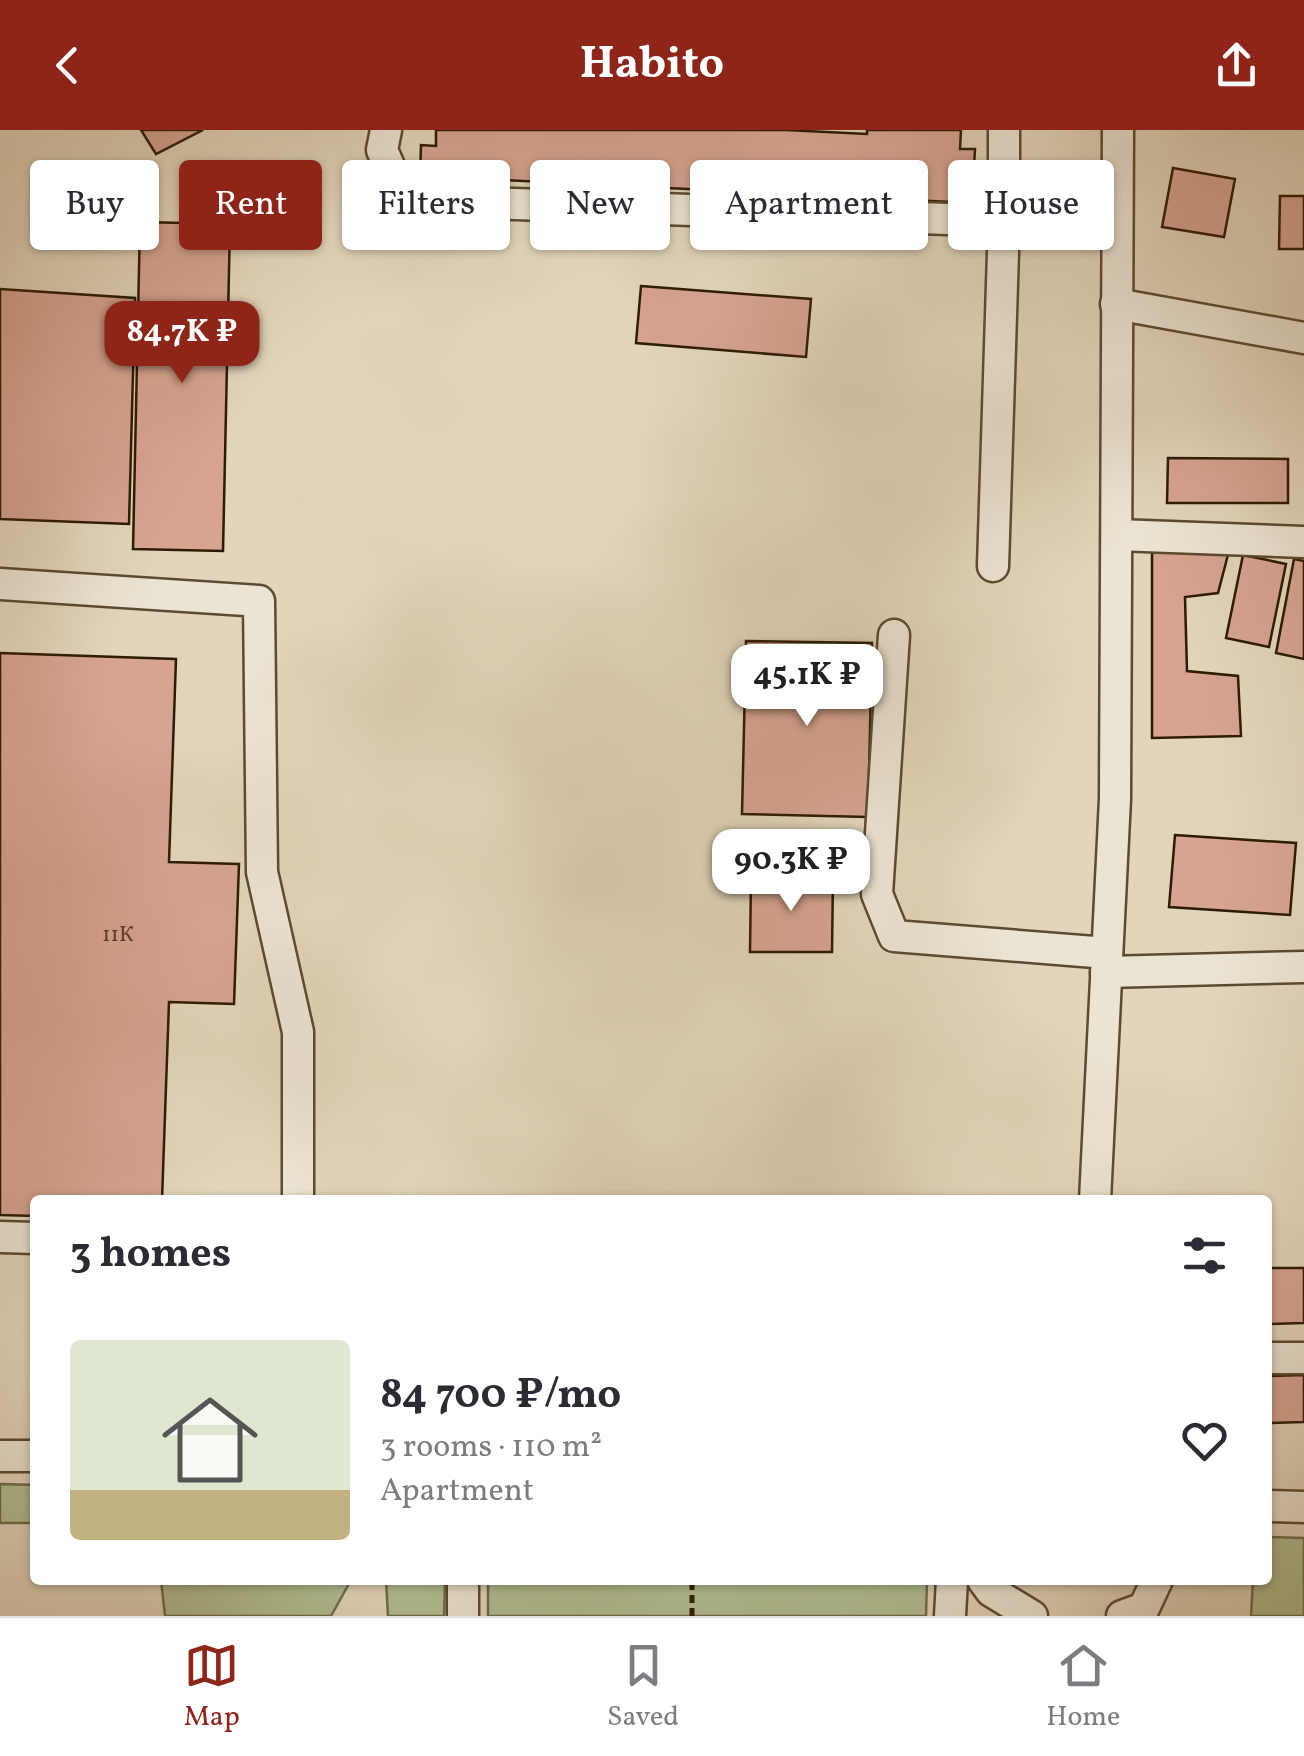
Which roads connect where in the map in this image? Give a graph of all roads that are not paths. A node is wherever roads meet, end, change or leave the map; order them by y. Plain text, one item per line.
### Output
1 (386, 130) edge
2 (1004, 130) edge
3 (1118, 130) edge
4 (1004, 160) edge
5 (948, 219) edge
6 (1116, 220) joint
7 (1003, 250) edge
8 (1116, 304) junction
9 (1304, 338) edge
10 (1117, 535) junction
11 (1304, 542) edge
12 (993, 566) dead end
13 (0, 584) edge
14 (894, 635) dead end
15 (1107, 962) junction
16 (1304, 967) edge
17 (298, 1195) edge
18 (1095, 1195) edge
19 (0, 1237) edge
20 (30, 1238) edge
21 (1272, 1358) edge
22 (1304, 1358) edge
23 (0, 1456) edge
24 (30, 1456) edge
25 (1272, 1506) edge
26 (1304, 1507) edge
27 (464, 1585) edge
28 (952, 1585) edge
29 (987, 1585) edge
30 (1155, 1585) edge
31 (463, 1616) edge
32 (950, 1616) edge
33 (1032, 1616) edge
34 (1122, 1616) edge

1 - 5 street
2 - 4 street
3 - 6 street
6 - 8 street
7 - 12 street
8 - 9 street
8 - 10 street
10 - 11 street
10 - 15 street
13 - 17 street
14 - 15 street
15 - 16 street
15 - 18 street
19 - 20 street
21 - 22 street
23 - 24 street
25 - 26 street
27 - 31 street
28 - 32 street
29 - 33 street
30 - 34 street

